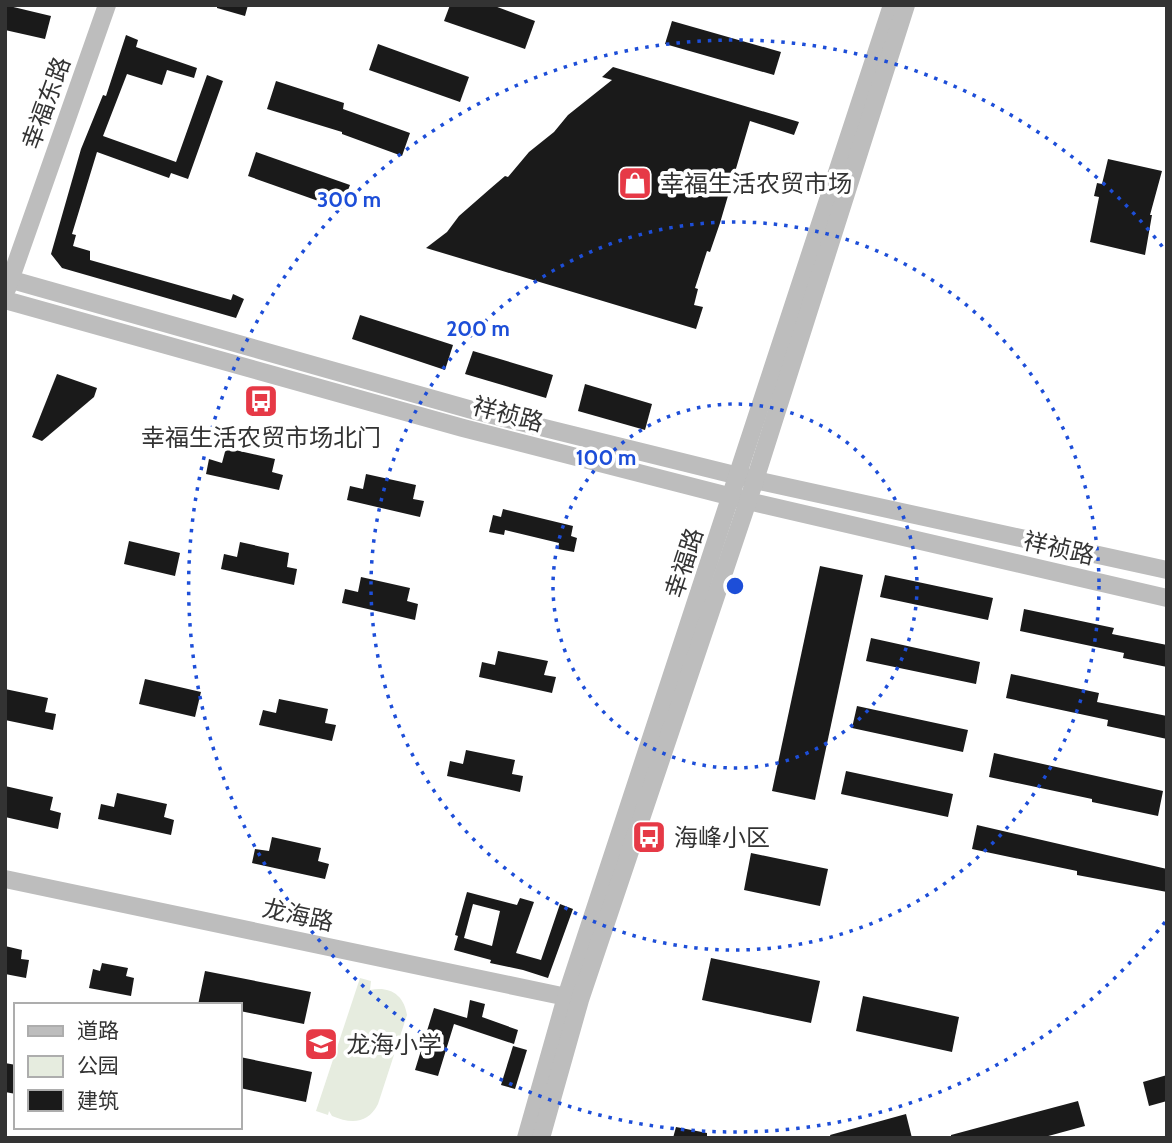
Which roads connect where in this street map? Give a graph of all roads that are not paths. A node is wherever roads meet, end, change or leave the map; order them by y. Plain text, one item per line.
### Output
1 (107, 5) edge
2 (892, 5) edge
3 (906, 5) edge
4 (6, 288) edge
5 (747, 478) junction
6 (740, 499) junction
7 (1167, 570) edge
8 (1167, 598) edge
9 (5, 879) edge
10 (573, 998) junction
11 (526, 1138) edge
12 (541, 1138) edge

1 - 4 street, 幸福东路
2 - 5 street, 幸福路
3 - 5 street, 幸福路
4 - 5 street, 祥祯路
4 - 6 street, 祥祯路
5 - 6 street, 幸福路
5 - 7 street, 祥祯路
6 - 8 street, 祥祯路
6 - 10 street, 幸福路
9 - 10 street, 龙海路
10 - 11 street, 幸福路
10 - 12 street, 幸福路

